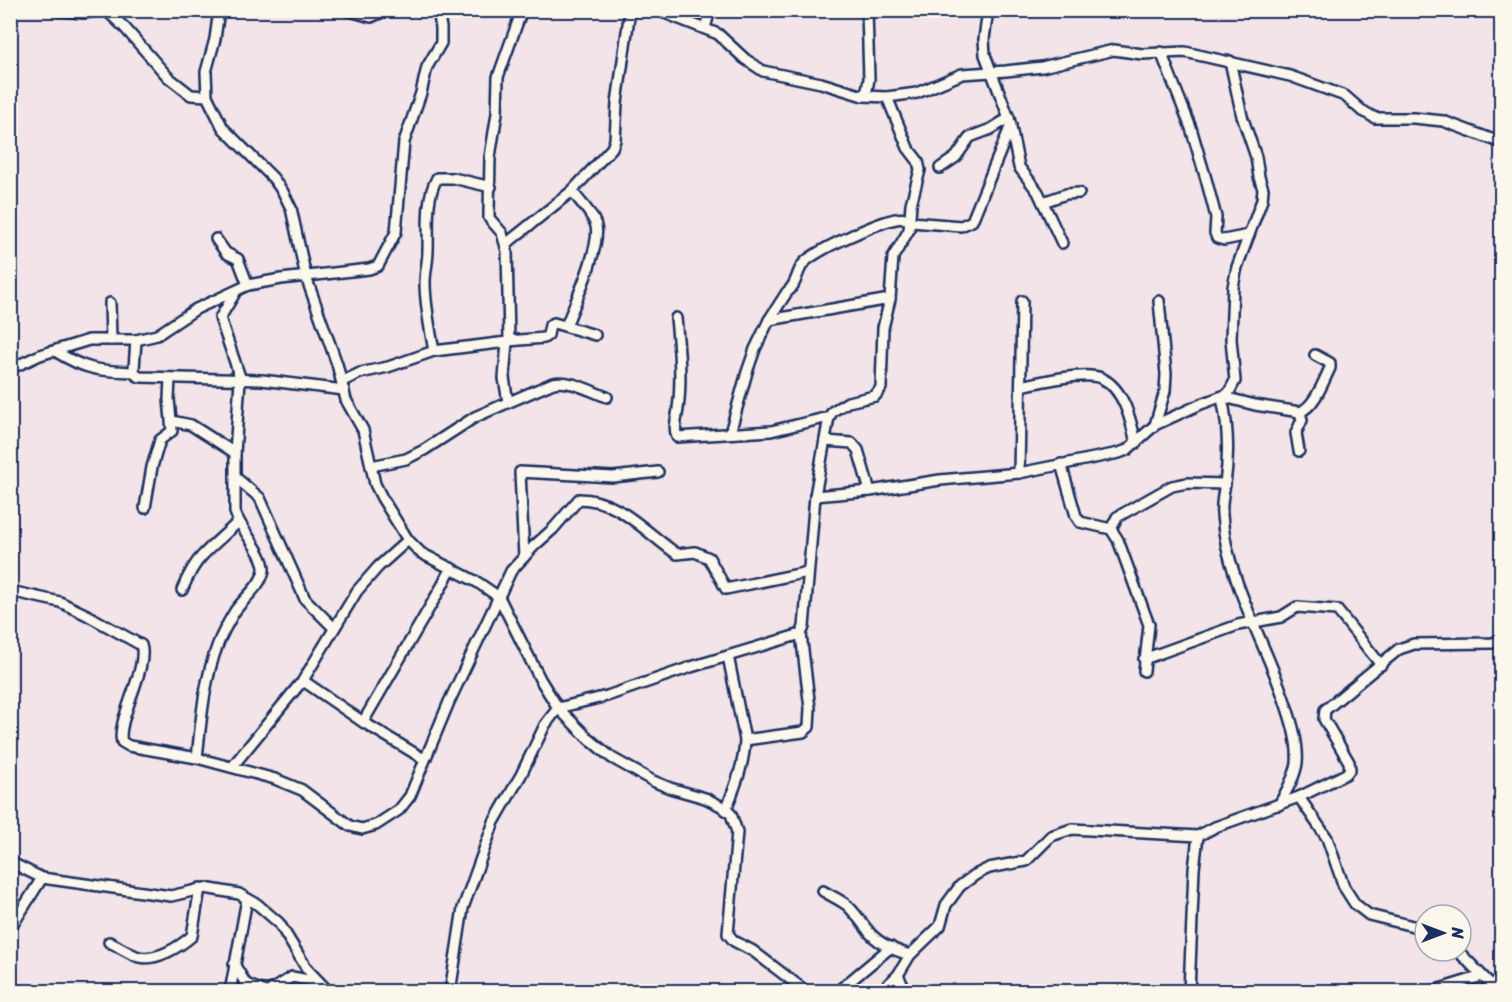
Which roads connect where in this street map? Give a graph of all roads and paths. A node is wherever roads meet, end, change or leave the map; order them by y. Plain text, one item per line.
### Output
1 (56, 10) edge
2 (104, 10) edge
3 (219, 10) edge
4 (346, 10) edge
5 (387, 10) edge
6 (438, 10) edge
7 (522, 10) edge
8 (630, 10) edge
9 (657, 10) edge
10 (710, 10) edge
11 (867, 10) edge
12 (988, 10) edge
13 (705, 28) junction
14 (1161, 52) junction
15 (1230, 61) junction
16 (990, 71) junction
17 (207, 96) junction
18 (863, 96) junction
19 (887, 97) junction
20 (1010, 121) junction
21 (1502, 143) edge
22 (940, 168) dead end
23 (491, 187) junction
24 (572, 191) junction
25 (1079, 193) dead end
26 (1043, 202) junction
27 (910, 220) junction
28 (1249, 235) junction
29 (216, 239) dead end
30 (1062, 243) dead end
31 (506, 244) junction
32 (306, 277) junction
33 (248, 285) junction
34 (237, 291) junction
35 (890, 300) junction
36 (1023, 301) dead end
37 (1159, 301) dead end
38 (111, 303) dead end
39 (676, 318) dead end
40 (769, 320) junction
41 (566, 326) junction
42 (595, 335) dead end
43 (111, 340) junction
44 (136, 340) junction
45 (507, 342) junction
46 (55, 351) junction
47 (434, 351) junction
48 (1315, 355) dead end
49 (10, 369) edge
50 (134, 372) junction
51 (170, 378) junction
52 (241, 380) junction
53 (343, 386) junction
54 (1021, 386) junction
55 (606, 397) dead end
56 (1223, 397) junction
57 (508, 402) junction
58 (1300, 412) junction
59 (829, 417) junction
60 (172, 421) junction
61 (1155, 425) junction
62 (730, 433) junction
63 (825, 441) junction
64 (1136, 442) junction
65 (1299, 451) dead end
66 (235, 453) junction
67 (1061, 464) junction
68 (371, 466) junction
69 (658, 472) dead end
70 (1019, 473) junction
71 (235, 477) junction
72 (1225, 484) junction
73 (870, 492) junction
74 (814, 496) junction
75 (145, 508) dead end
76 (238, 522) junction
77 (1111, 529) junction
78 (408, 540) junction
79 (524, 557) junction
80 (451, 568) junction
81 (808, 572) junction
82 (182, 590) dead end
83 (10, 591) edge
84 (499, 597) junction
85 (1254, 621) junction
86 (334, 628) junction
87 (801, 634) junction
88 (1502, 639) edge
89 (728, 656) junction
90 (1144, 659) junction
91 (1381, 665) junction
92 (1144, 671) dead end
93 (302, 682) junction
94 (558, 708) junction
95 (363, 722) junction
96 (745, 740) junction
97 (197, 758) junction
98 (424, 759) junction
99 (232, 767) junction
100 (1299, 797) junction
101 (1279, 805) junction
102 (726, 810) junction
103 (1198, 836) junction
104 (10, 862) edge
105 (42, 878) junction
106 (200, 888) junction
107 (823, 891) dead end
108 (247, 899) junction
109 (1413, 926) edge
110 (10, 929) edge
111 (109, 942) dead end
112 (891, 947) junction
113 (910, 955) junction
114 (1470, 963) edge
115 (234, 964) junction
116 (898, 975) junction
117 (1482, 976) junction
118 (1502, 978) edge
119 (319, 982) junction
120 (1496, 991) edge
121 (230, 992) edge
122 (267, 992) edge
123 (329, 992) edge
124 (450, 992) edge
125 (807, 992) edge
126 (837, 992) edge
127 (880, 992) edge
128 (906, 992) edge
129 (1189, 992) edge
130 (1430, 992) edge

1 - 2 street
2 - 17 street
3 - 17 street
4 - 5 street
6 - 32 street
7 - 23 street
8 - 24 street
9 - 13 street
10 - 13 street
11 - 18 street
12 - 16 street
13 - 18 street
14 - 15 street
14 - 16 street
14 - 28 street
15 - 21 street
15 - 28 street
16 - 19 street
16 - 20 street
17 - 32 street
18 - 19 street
19 - 27 street
20 - 22 street
20 - 26 street
20 - 27 street
23 - 31 street
23 - 47 street
24 - 31 street
24 - 41 street
25 - 26 street
26 - 30 street
27 - 35 street
27 - 40 street
28 - 56 street
29 - 33 street
31 - 45 street
32 - 33 street
32 - 53 street
33 - 34 street
34 - 44 street
34 - 52 street
35 - 40 street
35 - 59 street
36 - 54 street
37 - 61 street
38 - 43 street
39 - 62 street
40 - 62 street
41 - 42 street
41 - 45 street
43 - 44 street
43 - 46 street
44 - 50 street
45 - 47 street
45 - 57 street
46 - 49 street
46 - 50 street
47 - 53 street
48 - 58 street
50 - 51 street
51 - 52 street
51 - 60 street
52 - 53 street
52 - 66 street
53 - 68 street
54 - 64 street
54 - 70 street
55 - 57 street
56 - 58 street
56 - 61 street
56 - 72 street
57 - 68 street
58 - 65 street
59 - 62 street
59 - 63 street
60 - 66 street
60 - 75 street
61 - 64 street
63 - 73 street
63 - 74 street
64 - 67 street
66 - 71 street
67 - 70 street
67 - 77 street
68 - 78 street
69 - 79 street
70 - 73 street
71 - 76 street
71 - 86 street
72 - 77 street
72 - 85 street
73 - 74 street
74 - 81 street
76 - 82 street
76 - 97 street
77 - 90 street
78 - 80 street
78 - 86 street
79 - 81 street
79 - 84 street
80 - 84 street
80 - 95 street
81 - 87 street
83 - 97 street
84 - 94 street
84 - 98 street
85 - 90 street
85 - 91 street
85 - 101 street
86 - 93 street
87 - 89 street
87 - 96 street
88 - 91 street
89 - 94 street
89 - 96 street
90 - 92 street
91 - 100 street
93 - 95 street
93 - 99 street
94 - 102 street
94 - 124 street
95 - 98 street
96 - 102 street
97 - 99 street
98 - 99 street
100 - 101 street
100 - 109 street
101 - 103 street
102 - 125 street
103 - 113 street
103 - 129 street
104 - 105 street
105 - 106 street
105 - 110 street
106 - 108 street
106 - 111 street
107 - 112 street
108 - 115 street
108 - 119 street
112 - 113 street
112 - 126 street
113 - 116 street
114 - 117 street
115 - 121 street
115 - 122 street
116 - 127 street
116 - 128 street
117 - 120 street
117 - 130 street
118 - 120 street
119 - 122 street
119 - 123 street

